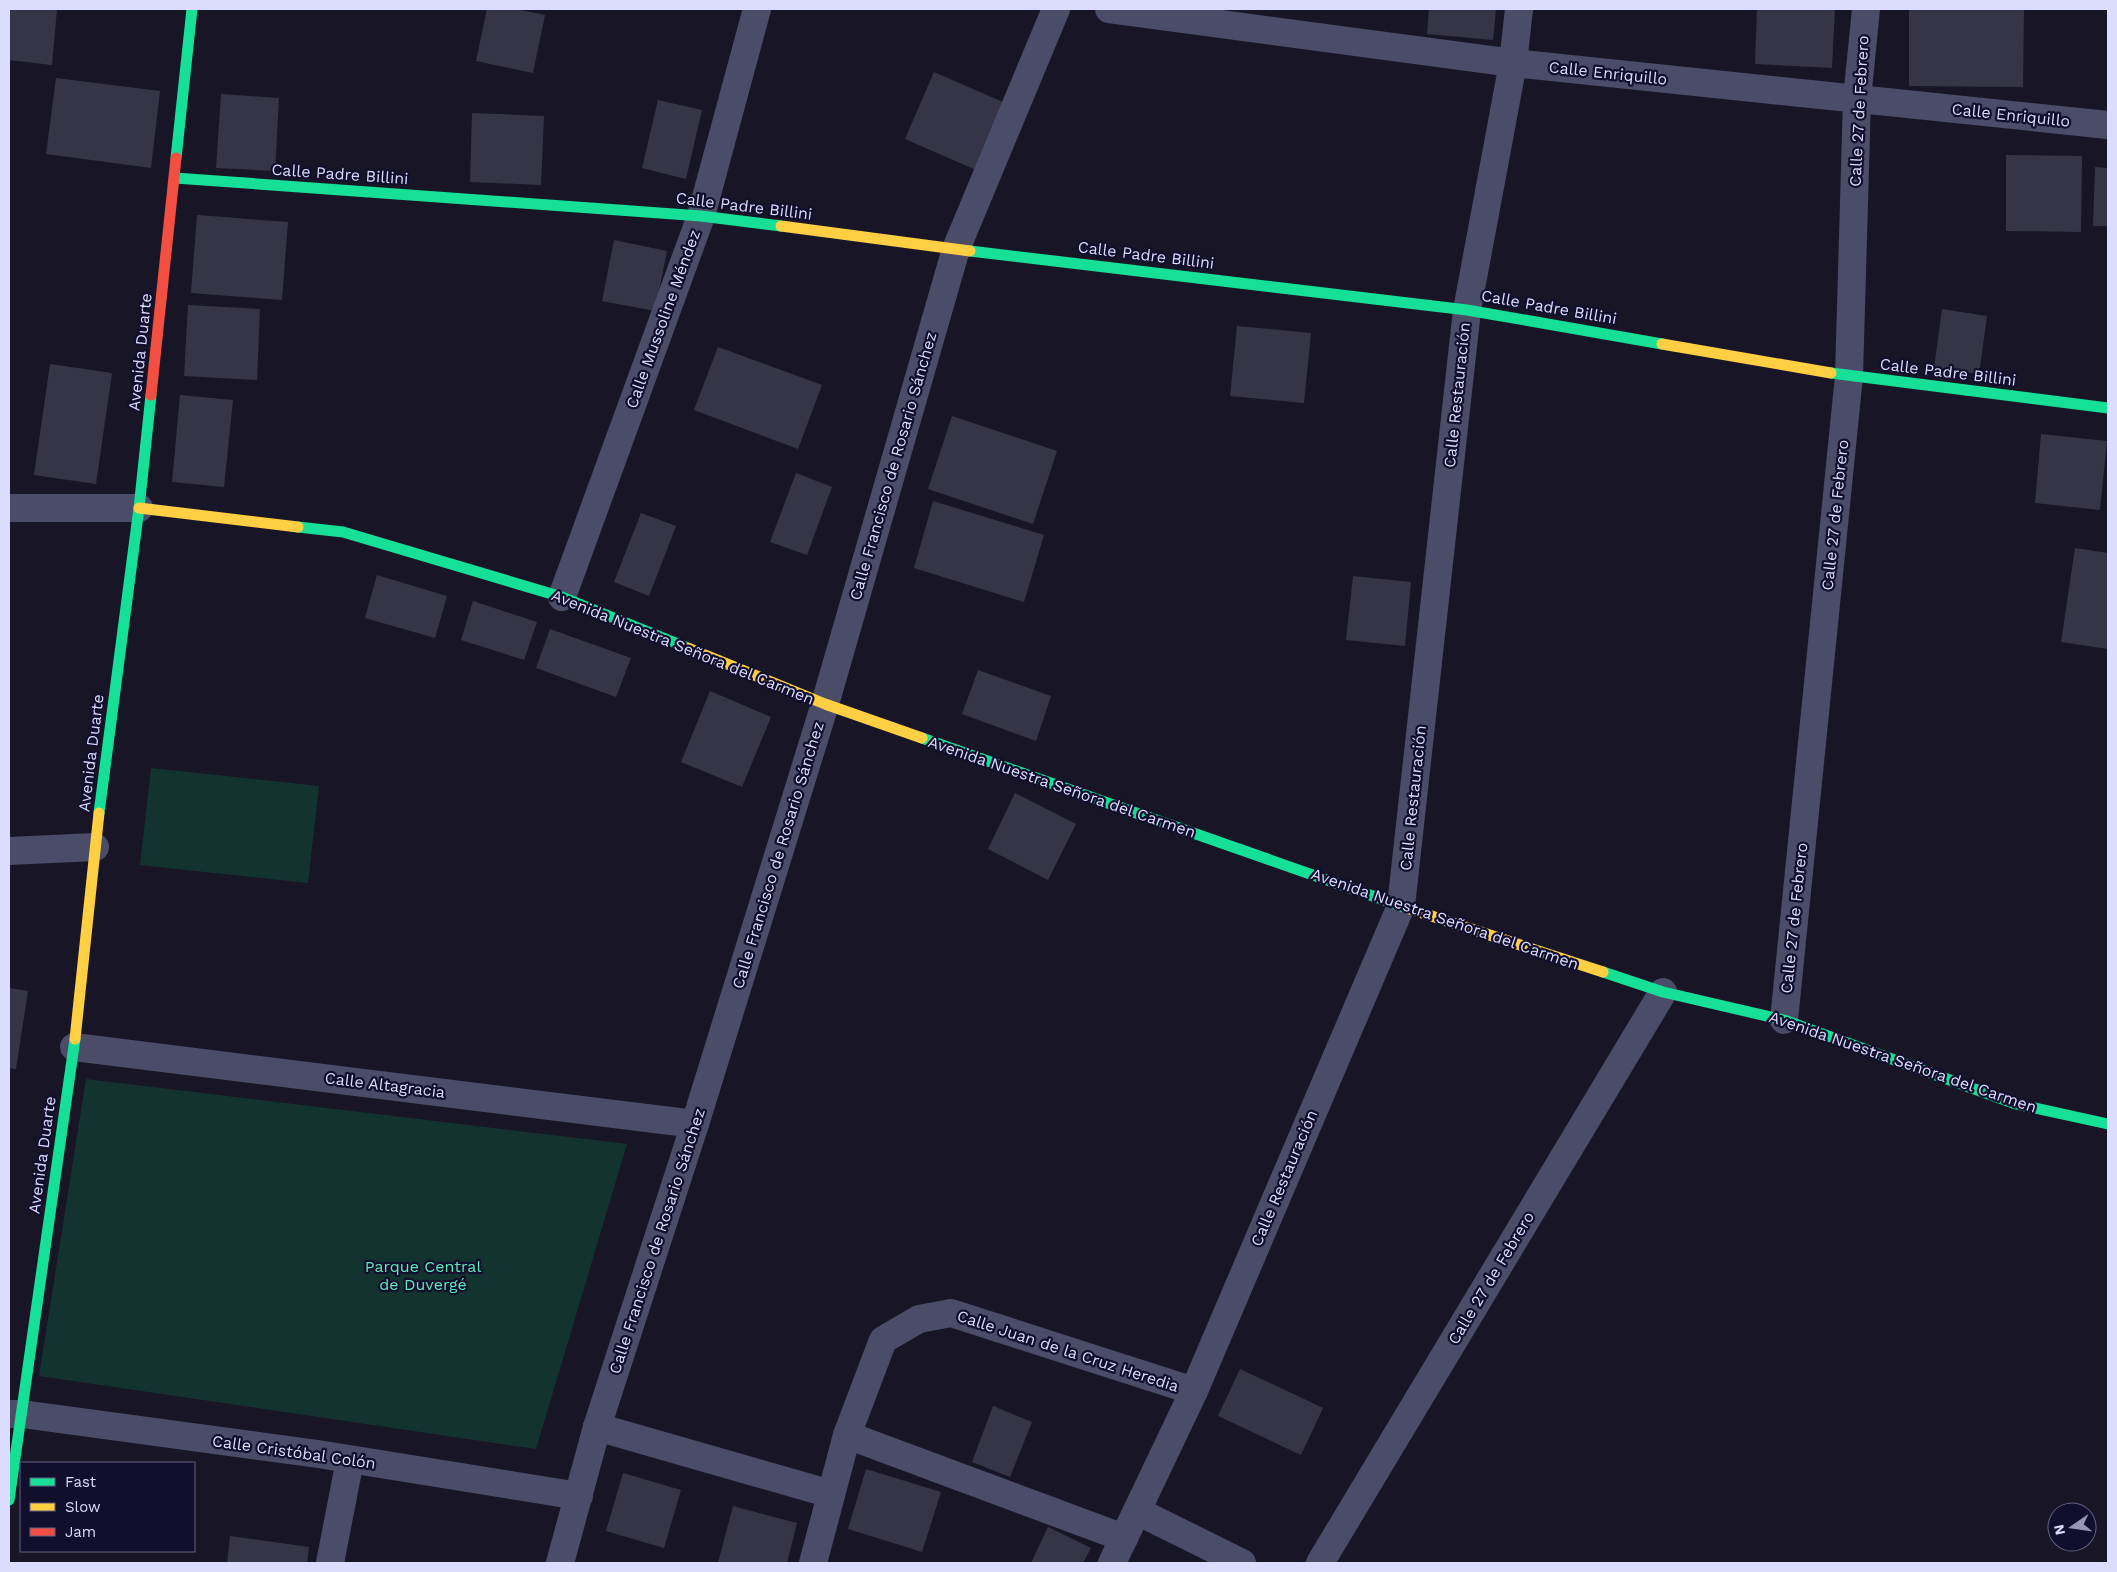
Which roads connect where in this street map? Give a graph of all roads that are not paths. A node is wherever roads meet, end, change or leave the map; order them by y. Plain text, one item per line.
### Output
1 (192, 9) edge
2 (757, 9) edge
3 (1056, 9) edge
4 (1109, 9) edge
5 (1519, 9) edge
6 (1866, 9) edge
7 (1513, 63) junction
8 (1857, 99) junction
9 (2108, 124) edge
10 (176, 178) junction
11 (701, 216) junction
12 (956, 249) junction
13 (1467, 310) junction
14 (1849, 376) junction
15 (2108, 408) edge
16 (9, 508) edge
17 (139, 508) junction
18 (562, 596) junction
19 (825, 704) junction
20 (95, 847) junction
21 (9, 851) edge
22 (1401, 906) junction
23 (1663, 992) junction
24 (1784, 1020) junction
25 (74, 1047) junction
26 (695, 1124) junction
27 (2108, 1124) edge
28 (1194, 1391) junction
29 (15, 1414) edge
30 (597, 1427) junction
31 (847, 1435) junction
32 (350, 1460) junction
33 (831, 1494) junction
34 (579, 1496) junction
35 (9, 1500) edge
36 (1137, 1511) junction
37 (1124, 1538) junction
38 (330, 1563) edge
39 (560, 1563) edge
40 (813, 1563) edge
41 (1112, 1563) edge
42 (1242, 1563) edge
43 (1320, 1563) edge

1 - 10 main road, Avenida Duarte
2 - 11 street, Calle Mussoline Méndez
3 - 12 street, Calle Francisco de Rosario Sánchez
4 - 7 street, Calle Enriquillo
5 - 7 street, Calle Restauración
6 - 8 street, Calle 27 de Febrero
7 - 8 street, Calle Enriquillo
7 - 13 street, Calle Restauración
8 - 9 street, Calle Enriquillo
8 - 14 street, Calle 27 de Febrero
10 - 11 main road, Calle Padre Billini
10 - 17 main road, Avenida Duarte
11 - 12 main road, Calle Padre Billini
11 - 18 street, Calle Mussoline Méndez
12 - 13 main road, Calle Padre Billini
12 - 19 street, Calle Francisco de Rosario Sánchez
13 - 14 main road, Calle Padre Billini
13 - 22 street, Calle Restauración
14 - 15 main road, Calle Padre Billini
14 - 24 street, Calle 27 de Febrero
16 - 17 street, Avenida Nuestra Señora del Carmen
17 - 18 main road, Avenida Nuestra Señora del Carmen
17 - 20 main road, Avenida Duarte
18 - 19 main road, Avenida Nuestra Señora del Carmen
19 - 22 main road, Avenida Nuestra Señora del Carmen
19 - 26 street, Calle Francisco de Rosario Sánchez
20 - 21 street
20 - 25 main road, Avenida Duarte
22 - 23 main road, Avenida Nuestra Señora del Carmen
22 - 28 street, Calle Restauración
23 - 24 main road, Avenida Nuestra Señora del Carmen
23 - 43 street, Calle 27 de Febrero
24 - 27 main road, Avenida Nuestra Señora del Carmen
25 - 26 street, Calle Altagracia
25 - 29 main road, Avenida Duarte
26 - 30 street, Calle Francisco de Rosario Sánchez
28 - 31 street, Calle Juan de la Cruz Heredia
28 - 36 street, Calle Restauración
29 - 32 street, Calle Cristóbal Colón
29 - 35 main road, Avenida Duarte
30 - 33 street
30 - 34 street, Calle Francisco de Rosario Sánchez
31 - 33 street, Calle Juan de la Cruz Heredia
31 - 37 street
32 - 34 street, Calle Cristóbal Colón
32 - 38 street
33 - 40 street, Calle Juan de la Cruz Heredia
34 - 39 street, Calle Francisco de Rosario Sánchez
36 - 37 street, Calle Restauración
36 - 42 street
37 - 41 street, Calle Restauración

